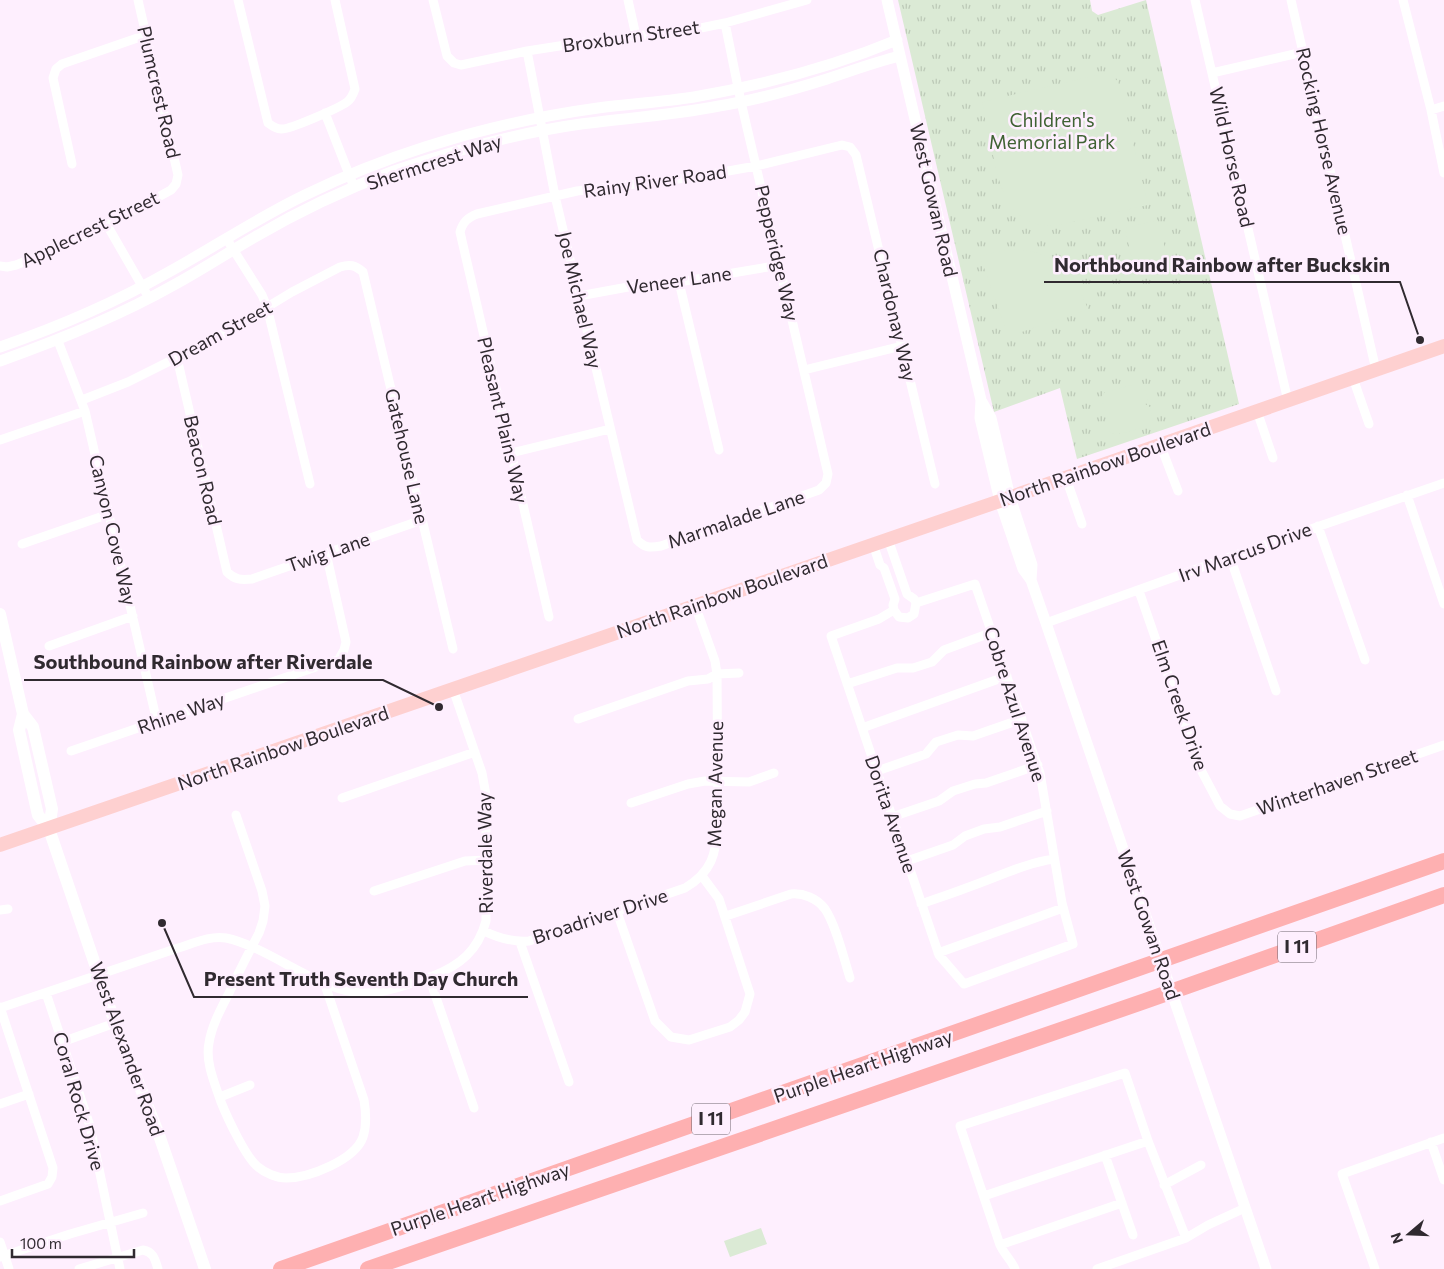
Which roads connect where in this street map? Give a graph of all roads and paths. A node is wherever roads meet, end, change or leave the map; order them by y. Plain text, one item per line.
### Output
1 (138, 0) edge
2 (238, 0) edge
3 (335, 0) edge
4 (433, 0) edge
5 (628, 0) edge
6 (807, 0) edge
7 (887, 0) edge
8 (1195, 0) edge
9 (1291, 0) edge
10 (1403, 0) edge
11 (725, 23) junction
12 (146, 35) junction
13 (636, 36) junction
14 (897, 40) junction
15 (527, 51) junction
16 (1303, 52) junction
17 (900, 56) junction
18 (1212, 73) junction
19 (738, 88) junction
20 (741, 102) junction
21 (1444, 106) edge
22 (1430, 110) junction
23 (325, 113) junction
24 (539, 118) junction
25 (541, 131) junction
26 (850, 147) joint
27 (72, 164) dead end
28 (756, 166) junction
29 (1444, 173) edge
30 (349, 175) junction
31 (176, 184) joint
32 (354, 188) junction
33 (555, 196) junction
34 (463, 223) joint
35 (108, 225) junction
36 (226, 238) junction
37 (233, 250) junction
38 (780, 265) junction
39 (0, 266) edge
40 (356, 266) joint
41 (679, 282) junction
42 (143, 286) junction
43 (579, 296) junction
44 (150, 298) junction
45 (267, 307) junction
46 (58, 341) junction
47 (902, 346) junction
48 (1444, 346) edge
49 (0, 347) edge
50 (177, 358) junction
51 (0, 361) edge
52 (804, 370) junction
53 (1376, 370) junction
54 (1353, 378) junction
55 (82, 400) junction
56 (1288, 401) junction
57 (85, 411) junction
58 (1257, 411) junction
59 (1369, 424) dead end
60 (610, 430) junction
61 (0, 440) edge
62 (1160, 444) junction
63 (719, 450) dead end
64 (511, 453) junction
65 (1273, 458) dead end
66 (1066, 478) junction
67 (826, 483) joint
68 (1444, 483) edge
69 (310, 484) dead end
70 (935, 484) dead end
71 (1178, 491) dead end
72 (1407, 495) junction
73 (1005, 499) junction
74 (109, 514) junction
75 (422, 520) junction
76 (1082, 524) dead end
77 (1318, 526) junction
78 (888, 539) junction
79 (22, 544) dead end
80 (873, 544) junction
81 (643, 546) joint
82 (326, 553) junction
83 (1230, 556) junction
84 (234, 579) joint
85 (1139, 590) junction
86 (916, 603) junction
87 (1444, 604) edge
88 (695, 605) junction
89 (894, 610) junction
90 (0, 614) edge
91 (133, 616) junction
92 (550, 616) dead end
93 (1046, 623) junction
94 (993, 632) junction
95 (49, 646) dead end
96 (453, 649) dead end
97 (1365, 660) dead end
98 (739, 673) dead end
99 (717, 674) junction
100 (1008, 676) junction
101 (848, 684) junction
102 (453, 689) junction
103 (1276, 691) dead end
104 (578, 719) dead end
105 (1022, 719) junction
106 (157, 722) junction
107 (862, 728) junction
108 (1444, 745) edge
109 (71, 751) dead end
110 (475, 752) junction
111 (1038, 765) junction
112 (877, 771) junction
113 (774, 773) dead end
114 (717, 781) junction
115 (342, 798) dead end
116 (632, 803) dead end
117 (1046, 811) junction
118 (1230, 814) joint
119 (236, 815) dead end
120 (892, 817) junction
121 (49, 829) junction
122 (0, 845) edge
123 (1054, 859) junction
124 (487, 860) junction
125 (907, 861) junction
126 (1444, 861) edge
127 (702, 876) junction
128 (374, 891) dead end
129 (1444, 895) edge
130 (921, 904) junction
131 (1063, 908) junction
132 (617, 912) junction
133 (726, 916) junction
134 (484, 931) junction
135 (520, 942) junction
136 (252, 946) junction
137 (938, 952) junction
138 (99, 976) junction
139 (429, 977) junction
140 (850, 978) dead end
141 (324, 982) junction
142 (964, 984) joint
143 (46, 993) junction
144 (0, 1008) edge
145 (115, 1023) junction
146 (62, 1042) junction
147 (569, 1082) dead end
148 (250, 1085) dead end
149 (29, 1094) junction
150 (220, 1097) junction
151 (0, 1104) edge
152 (474, 1108) dead end
153 (1444, 1138) edge
154 (1148, 1141) junction
155 (1431, 1142) junction
156 (1105, 1155) junction
157 (1201, 1165) dead end
158 (1444, 1180) edge
159 (1164, 1185) junction
160 (984, 1196) junction
161 (0, 1201) edge
162 (1122, 1204) junction
163 (1245, 1208) junction
164 (143, 1213) dead end
165 (110, 1222) junction
166 (1133, 1235) dead end
167 (1186, 1238) junction
168 (0, 1242) edge
169 (1000, 1245) junction
170 (2, 1256) edge
171 (117, 1258) junction
172 (204, 1265) edge
173 (1112, 1267) edge
174 (9, 1269) edge
175 (79, 1269) edge
176 (120, 1269) edge
177 (158, 1269) edge
178 (281, 1269) edge
179 (368, 1269) edge
180 (1015, 1269) edge
181 (1096, 1269) edge
182 (1266, 1269) edge
183 (1374, 1269) edge

1 - 12 street, Plumcrest Road
2 - 23 street
3 - 23 street
4 - 15 street, Broxburn Street
5 - 13 street
6 - 11 street, Broxburn Street
7 - 14 street, West Gowan Road
8 - 18 street, Wild Horse Road
9 - 16 street, Rocking Horse Avenue
10 - 22 street
11 - 13 street, Broxburn Street
11 - 19 street, Pepperidge Way
12 - 27 street
12 - 31 street, Plumcrest Road
13 - 15 street, Broxburn Street
14 - 17 street, West Gowan Road
14 - 19 street, Shermcrest Way
15 - 24 street, Joe Michael Way
16 - 18 street
16 - 53 street, Rocking Horse Avenue
17 - 20 street, Shermcrest Way
17 - 73 street, West Gowan Road
18 - 56 street, Wild Horse Road
19 - 20 street, Pepperidge Way
19 - 24 street, Shermcrest Way
20 - 25 street, Shermcrest Way
20 - 28 street, Pepperidge Way
21 - 22 street
22 - 29 street
23 - 30 street
24 - 25 street, Joe Michael Way
24 - 30 street, Shermcrest Way
25 - 32 street, Shermcrest Way
25 - 33 street, Joe Michael Way
26 - 28 street, Rainy River Road
26 - 47 street, Chardonay Way
28 - 33 street, Rainy River Road
28 - 38 street, Pepperidge Way
30 - 32 street
30 - 36 street, Shermcrest Way
31 - 35 street, Applecrest Street
32 - 37 street, Shermcrest Way
33 - 34 street, Rainy River Road
33 - 43 street, Joe Michael Way
34 - 64 street, Pleasant Plains Way
35 - 39 street, Applecrest Street
35 - 42 street
36 - 37 street
36 - 42 street, Shermcrest Way
37 - 44 street, Shermcrest Way
37 - 45 street
38 - 41 street, Veneer Lane
38 - 52 street, Pepperidge Way
40 - 45 street, Dream Street
40 - 75 street, Gatehouse Lane
41 - 43 street, Veneer Lane
41 - 63 street
42 - 44 street
42 - 49 street, Shermcrest Way
43 - 60 street, Joe Michael Way
44 - 46 street, Shermcrest Way
45 - 50 street, Dream Street
45 - 69 street
46 - 51 street, Shermcrest Way
46 - 55 street, Canyon Cove Way
47 - 52 street
47 - 70 street, Chardonay Way
48 - 53 main road, North Rainbow Boulevard
50 - 55 street, Dream Street
50 - 84 street, Beacon Road
52 - 67 street, Pepperidge Way
53 - 54 main road, North Rainbow Boulevard
54 - 56 main road, North Rainbow Boulevard
54 - 59 street
55 - 57 street, Canyon Cove Way
56 - 58 main road, North Rainbow Boulevard
57 - 61 street
57 - 74 street, Canyon Cove Way
58 - 62 main road, North Rainbow Boulevard
58 - 65 street
60 - 64 street
60 - 81 street, Joe Michael Way
62 - 66 main road, North Rainbow Boulevard
62 - 71 street
64 - 92 street, Pleasant Plains Way
66 - 73 main road, North Rainbow Boulevard
66 - 76 street
67 - 81 street, Marmalade Lane
68 - 72 street, Irv Marcus Drive
72 - 77 street, Irv Marcus Drive
72 - 87 street
73 - 78 main road, North Rainbow Boulevard
73 - 93 street, West Gowan Road
74 - 79 street
74 - 91 street, Canyon Cove Way
75 - 82 street, Twig Lane
75 - 96 street, Gatehouse Lane
77 - 83 street, Irv Marcus Drive
77 - 97 street
78 - 80 main road, North Rainbow Boulevard
78 - 86 street
80 - 88 main road, North Rainbow Boulevard
80 - 89 street
82 - 84 street, Twig Lane
82 - 106 street, Rhine Way
83 - 85 street, Irv Marcus Drive
83 - 103 street
85 - 93 street, Irv Marcus Drive
85 - 118 street, Elm Creek Drive
86 - 89 street
86 - 94 street, Cobre Azul Avenue
88 - 99 street, Megan Avenue
88 - 102 main road, North Rainbow Boulevard
89 - 101 street, Dorita Avenue
90 - 121 main road, West Alexander Road
91 - 95 street
91 - 106 street, Canyon Cove Way
93 - 163 street, West Gowan Road
94 - 100 street, Cobre Azul Avenue
94 - 101 street
98 - 99 street
99 - 104 street
99 - 114 street, Megan Avenue
100 - 105 street, Cobre Azul Avenue
100 - 107 street
101 - 107 street, Dorita Avenue
102 - 110 street, Riverdale Way
102 - 121 main road, North Rainbow Boulevard
105 - 111 street, Cobre Azul Avenue
105 - 112 street
106 - 109 street, Rhine Way
107 - 112 street, Dorita Avenue
108 - 118 street, Winterhaven Street
110 - 115 street
110 - 124 street, Riverdale Way
111 - 117 street, Cobre Azul Avenue
111 - 120 street
112 - 120 street, Dorita Avenue
113 - 114 street
114 - 116 street
114 - 127 street, Megan Avenue
117 - 123 street, Cobre Azul Avenue
117 - 125 street
119 - 136 street
120 - 125 street, Dorita Avenue
121 - 122 main road, North Rainbow Boulevard
121 - 138 main road, West Alexander Road
123 - 130 street
123 - 131 street, Cobre Azul Avenue
124 - 128 street
124 - 134 street, Riverdale Way
125 - 130 street, Dorita Avenue
126 - 178 highway, Purple Heart Highway / I 11
127 - 132 street, Broadriver Drive
127 - 133 street
129 - 179 highway, Purple Heart Highway / I 11
130 - 137 street, Dorita Avenue
131 - 137 street
131 - 142 street, Cobre Azul Avenue
132 - 133 street
132 - 135 street, Broadriver Drive
133 - 140 street
134 - 135 street, Broadriver Drive
134 - 139 street
135 - 147 street
136 - 138 street
136 - 141 street
136 - 150 street
137 - 142 street, Dorita Avenue
138 - 143 street
138 - 145 main road, West Alexander Road
139 - 141 street
139 - 152 street
141 - 150 street
143 - 144 street
143 - 146 street, Coral Rock Drive
144 - 149 street
145 - 146 street
145 - 172 main road, West Alexander Road
146 - 165 street, Coral Rock Drive
148 - 150 street
149 - 151 street
149 - 161 street
153 - 155 street
154 - 156 street
154 - 159 street
154 - 160 street
155 - 158 street
155 - 183 street
156 - 160 street
156 - 162 street
157 - 159 street
159 - 167 street
160 - 169 street
162 - 166 street
162 - 169 street
163 - 167 street
163 - 182 street, West Gowan Road
164 - 165 street
165 - 170 street
165 - 171 street, Coral Rock Drive
167 - 173 street
168 - 170 street
169 - 180 street
170 - 174 street
171 - 175 street
171 - 176 street, Coral Rock Drive
171 - 177 street
173 - 181 street

